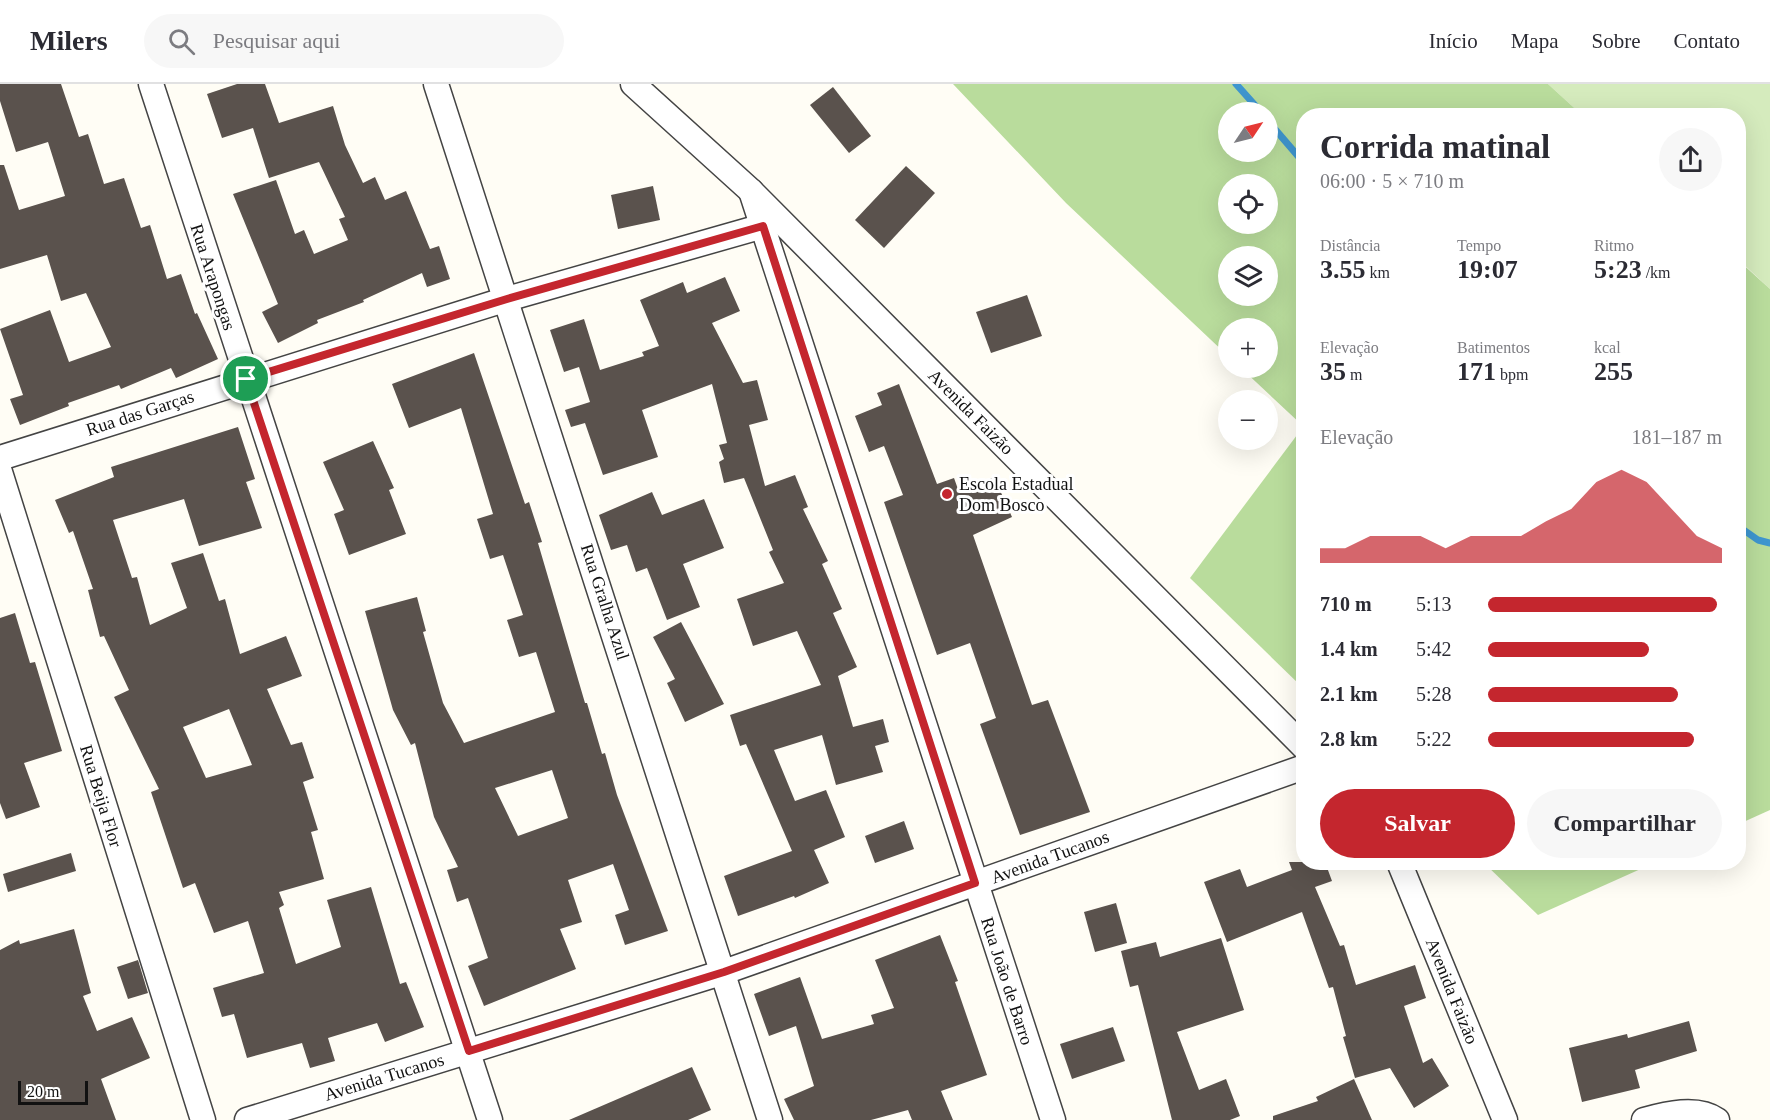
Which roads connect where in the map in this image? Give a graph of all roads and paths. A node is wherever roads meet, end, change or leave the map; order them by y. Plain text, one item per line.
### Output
1 (151, 84) edge
2 (436, 84) edge
3 (633, 84) edge
4 (751, 190) junction
5 (763, 226) junction
6 (507, 299) junction
7 (246, 379) junction
8 (0, 458) edge
9 (0, 472) edge
10 (1296, 739) edge
11 (1296, 770) edge
12 (1403, 870) edge
13 (975, 883) junction
14 (724, 972) junction
15 (469, 1051) junction
16 (1714, 1118) edge
17 (203, 1120) edge
18 (247, 1120) edge
19 (490, 1120) edge
20 (770, 1120) edge
21 (1053, 1120) edge
22 (1505, 1120) edge
23 (1644, 1120) edge

1 - 7 street, Rua Arapongas
2 - 6 street, Rua Gralha Azul
3 - 4 street, Avenida Faizão
4 - 5 street, Rua João de Barro
4 - 10 street, Avenida Faizão
5 - 6 street, Rua das Garças
5 - 13 street, Rua João de Barro
6 - 7 street, Rua das Garças
6 - 14 street, Rua Gralha Azul
7 - 8 street, Rua das Garças
7 - 15 street, Rua Arapongas
9 - 17 street, Rua Beija Flor
11 - 13 street, Avenida Tucanos
12 - 22 street, Avenida Faizão
13 - 14 street, Avenida Tucanos
13 - 21 street, Rua João de Barro
14 - 15 street, Avenida Tucanos
14 - 20 street, Rua Gralha Azul
15 - 18 street, Avenida Tucanos
15 - 19 street, Rua Arapongas
16 - 23 street

